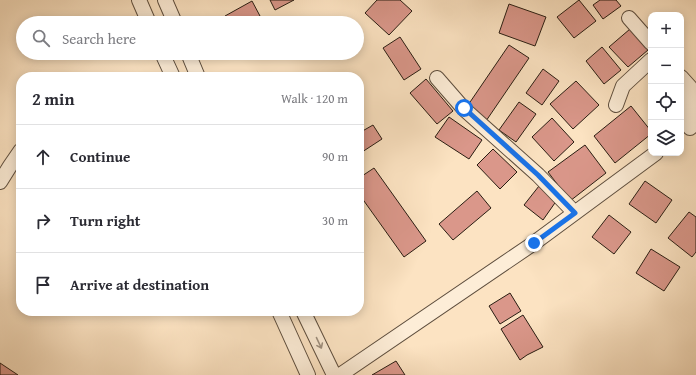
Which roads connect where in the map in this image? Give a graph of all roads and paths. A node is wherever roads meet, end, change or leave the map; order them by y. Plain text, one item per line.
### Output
1 (138, 0) edge
2 (165, 0) edge
3 (146, 16) edge
4 (172, 16) edge
5 (629, 18) dead end
6 (648, 40) edge
7 (165, 60) edge
8 (191, 60) edge
9 (648, 63) edge
10 (171, 72) edge
11 (196, 72) edge
12 (437, 78) dead end
13 (684, 80) edge
14 (616, 105) dead end
15 (689, 130) edge
16 (652, 156) edge
17 (16, 157) edge
18 (0, 182) edge
19 (575, 213) junction
20 (280, 316) edge
21 (305, 316) edge
22 (308, 375) edge
23 (334, 375) edge
24 (340, 375) edge

1 - 3 street
2 - 4 street
5 - 6 street
7 - 10 street
8 - 11 street
9 - 14 street
12 - 19 street
13 - 15 street
16 - 19 street
17 - 18 street
19 - 24 street
20 - 22 street
21 -> 23 street

